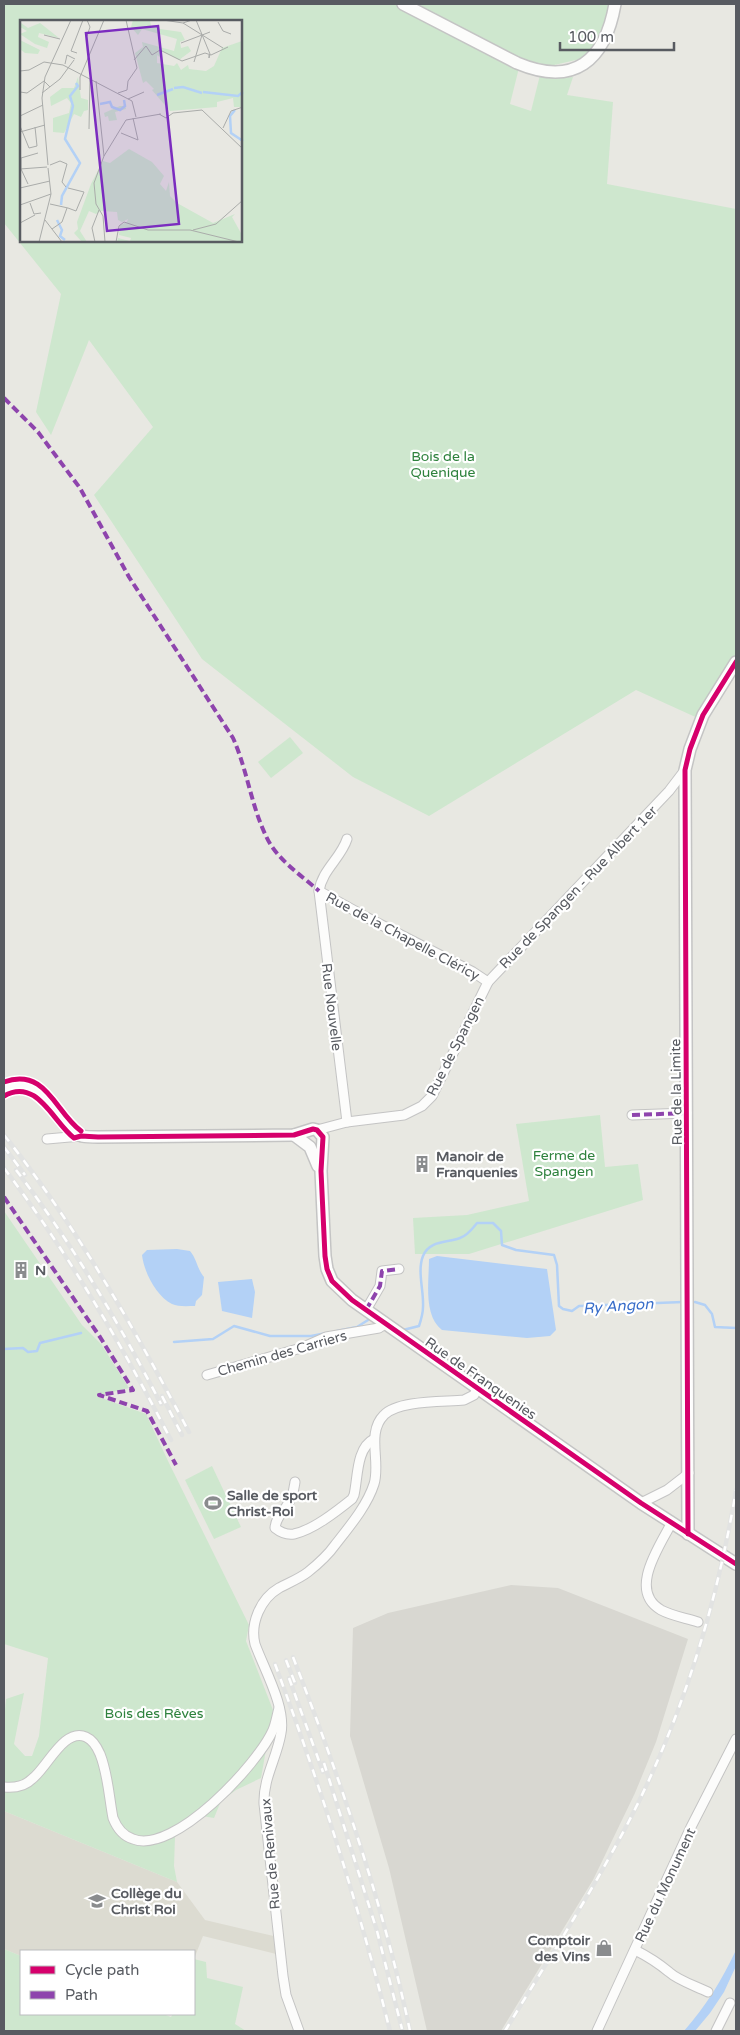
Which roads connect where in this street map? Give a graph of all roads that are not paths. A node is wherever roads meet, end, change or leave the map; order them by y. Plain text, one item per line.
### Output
1 (403, 4) edge
2 (615, 4) edge
3 (736, 662) edge
4 (685, 770) junction
5 (669, 791) junction
6 (684, 793) junction
7 (347, 839) dead end
8 (319, 891) junction
9 (488, 982) junction
10 (4, 1088) edge
11 (687, 1113) junction
12 (632, 1115) dead end
13 (347, 1122) junction
14 (81, 1136) junction
15 (46, 1139) dead end
16 (314, 1139) junction
17 (399, 1269) dead end
18 (366, 1310) junction
19 (385, 1324) junction
20 (208, 1374) dead end
21 (477, 1389) junction
22 (374, 1438) junction
23 (689, 1473) junction
24 (295, 1482) dead end
25 (641, 1503) junction
26 (671, 1524) junction
27 (688, 1534) junction
28 (736, 1564) edge
29 (698, 1622) dead end
30 (279, 1708) junction
31 (736, 1739) edge
32 (4, 1787) edge
33 (636, 1950) junction
34 (708, 1992) dead end
35 (730, 2003) dead end
36 (299, 2031) edge
37 (597, 2031) edge
38 (716, 2031) edge

1 - 2 street
3 - 4 street, Rue de la Limite
4 - 5 street, Rue de Spangen - Rue Albert 1er
4 - 6 street, Rue de la Limite
5 - 6 street
5 - 9 street, Rue de Spangen - Rue Albert 1er
6 - 11 street, Rue de la Limite
7 - 8 street, Rue de la Chapelle Cléricy
8 - 9 street, Rue de la Chapelle Cléricy
8 - 13 street, Rue Nouvelle
9 - 13 street, Rue de Spangen
10 - 14 street
11 - 12 street
11 - 23 street, Rue de la Limite
13 - 16 street, Rue de Spangen
14 - 15 street
14 - 16 street
16 - 18 street, Rue de Franquenies
17 - 18 street
18 - 19 street, Rue de Franquenies
19 - 20 street, Chemin des Carriers
19 - 21 street, Rue de Franquenies
21 - 22 street, Rue de Renivaux
21 - 25 street, Rue de Franquenies
22 - 24 street
22 - 30 street, Rue de Renivaux
23 - 25 street
23 - 27 street, Rue de la Limite
25 - 26 street, Rue de Franquenies
26 - 27 street, Rue de Franquenies
26 - 29 street
27 - 28 street, Rue de Franquenies
30 - 32 street
30 - 36 street, Rue de Renivaux
31 - 33 street, Rue du Monument
33 - 34 street
33 - 37 street, Rue du Monument
35 - 38 street

